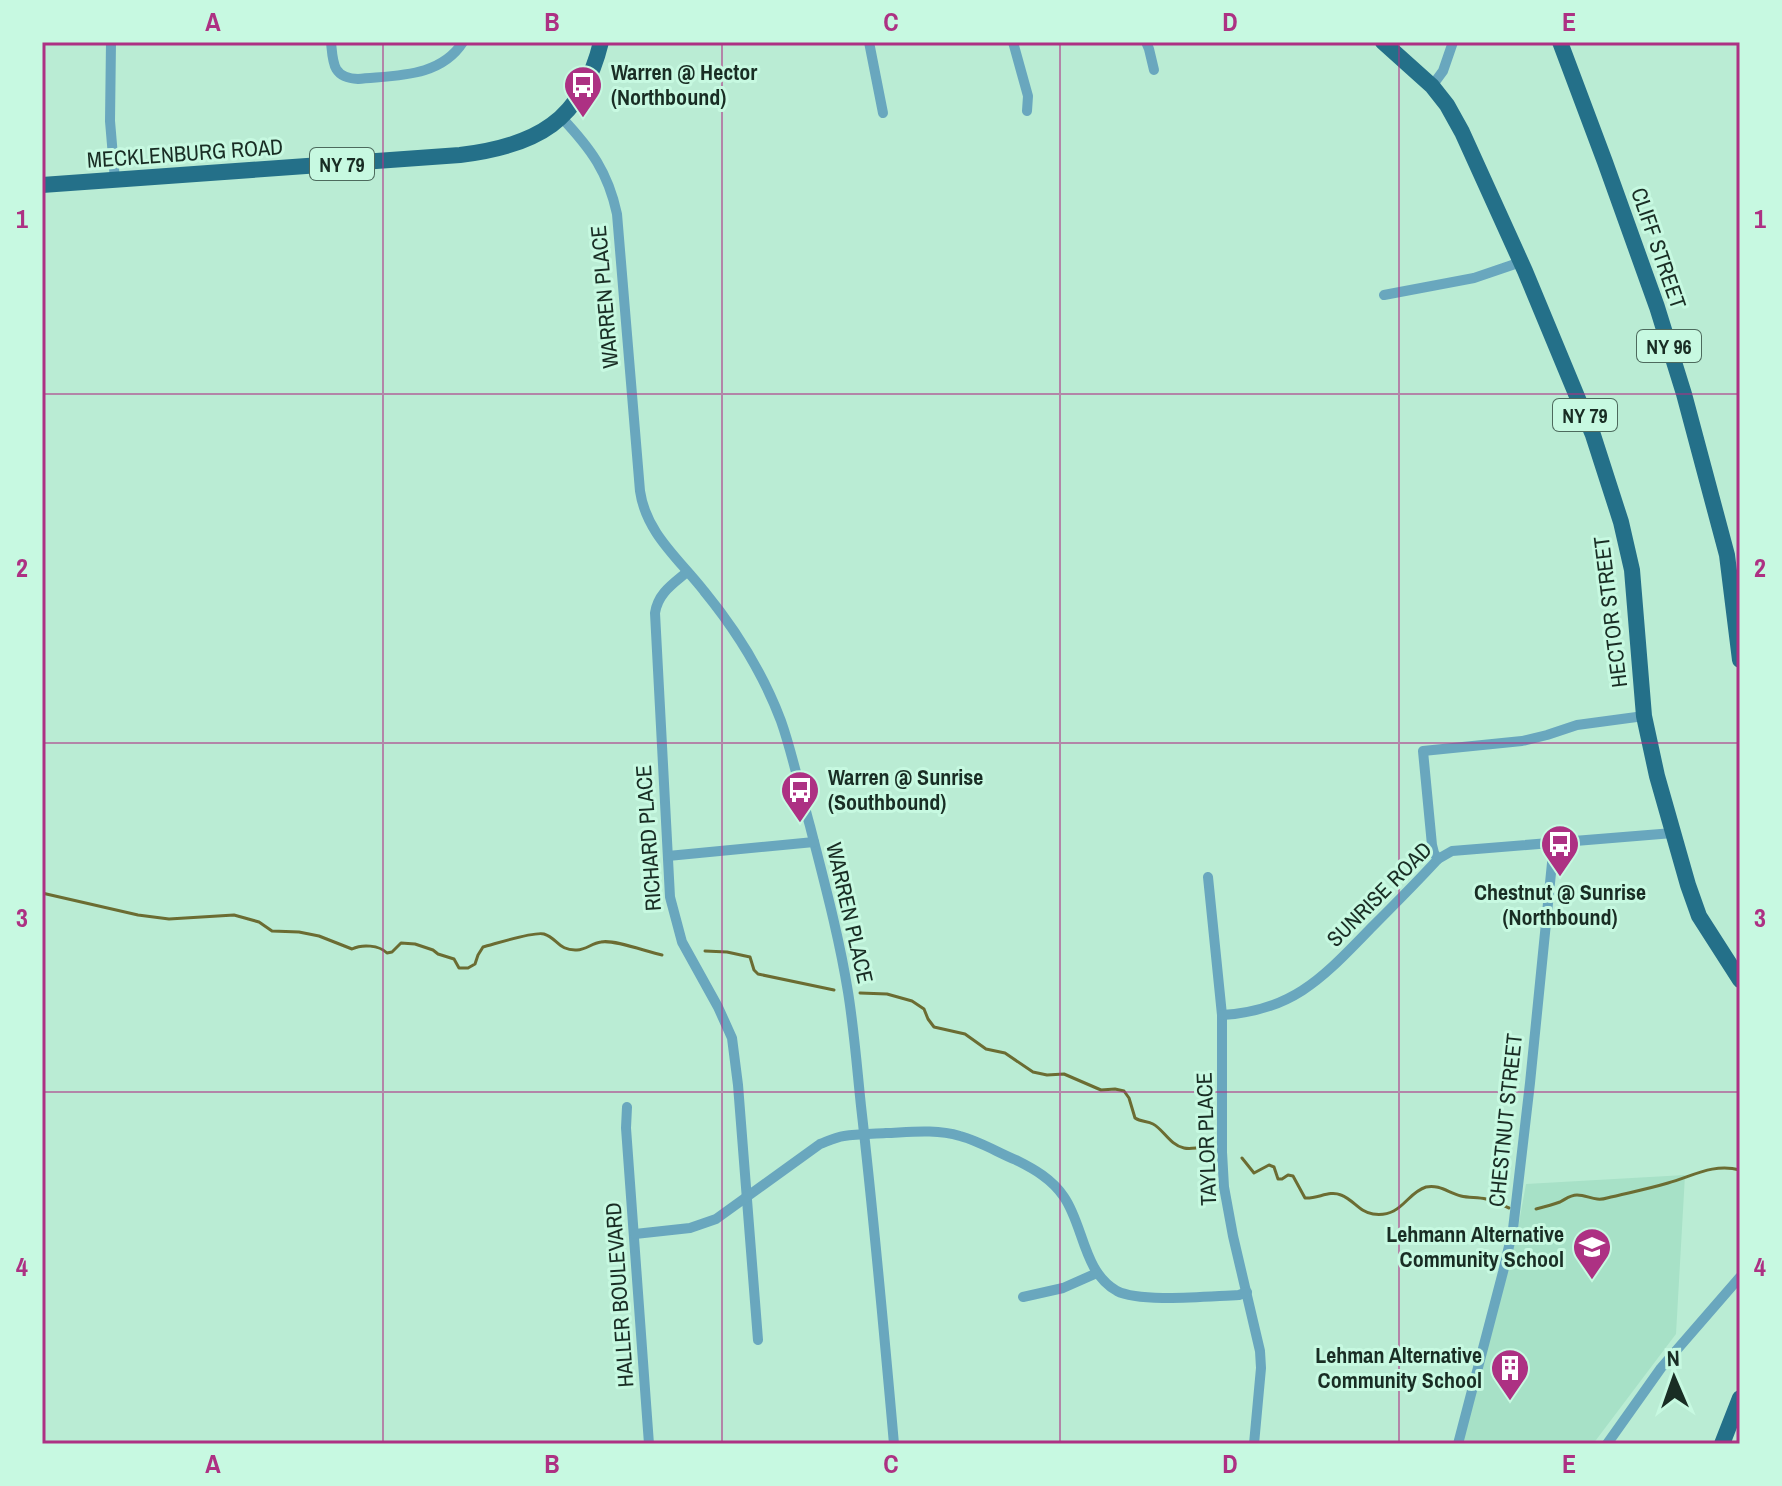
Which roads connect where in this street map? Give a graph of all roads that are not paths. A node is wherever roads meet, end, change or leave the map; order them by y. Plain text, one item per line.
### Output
1 (111, 42) edge
2 (331, 42) edge
3 (463, 42) edge
4 (601, 42) edge
5 (869, 42) edge
6 (1013, 42) edge
7 (1146, 42) edge
8 (1383, 42) edge
9 (1453, 42) edge
10 (1560, 42) edge
11 (1154, 70) dead end
12 (1432, 86) junction
13 (1027, 111) dead end
14 (883, 113) dead end
15 (562, 118) junction
16 (115, 180) junction
17 (42, 185) edge
18 (1521, 262) junction
19 (1384, 295) dead end
20 (687, 572) junction
21 (1740, 660) edge
22 (1644, 716) junction
23 (1673, 833) junction
24 (814, 842) junction
25 (1554, 843) junction
26 (668, 856) junction
27 (1438, 859) junction
28 (1208, 877) dead end
29 (1740, 980) edge
30 (1222, 1015) junction
31 (627, 1107) dead end
32 (865, 1134) junction
33 (747, 1198) junction
34 (635, 1234) junction
35 (1097, 1273) junction
36 (1740, 1277) edge
37 (1247, 1292) junction
38 (1023, 1297) dead end
39 (758, 1340) dead end
40 (1740, 1398) edge
41 (649, 1444) edge
42 (894, 1444) edge
43 (1254, 1444) edge
44 (1458, 1444) edge
45 (1607, 1444) edge
46 (1722, 1444) edge

1 - 16 street
2 - 3 street
4 - 15 main road, NY 79
5 - 14 street
6 - 13 street
7 - 11 street
8 - 12 main road, HECTOR STREET / NY 79
9 - 12 street
10 - 21 main road, CLIFF STREET / NY 96
12 - 18 main road, HECTOR STREET / NY 79
15 - 16 main road, MECKLENBURG ROAD / NY 79
15 - 20 street, WARREN PLACE
16 - 17 main road, MECKLENBURG ROAD / NY 79
18 - 19 street
18 - 22 main road, HECTOR STREET / NY 79
20 - 24 street, WARREN PLACE
20 - 26 street, RICHARD PLACE
22 - 23 main road, HECTOR STREET / NY 79
22 - 27 street
23 - 25 street, SUNRISE ROAD
23 - 29 main road, HECTOR STREET / NY 79
24 - 26 street
24 - 32 street, WARREN PLACE
25 - 27 street, SUNRISE ROAD
25 - 44 street, CHESTNUT STREET
26 - 33 street, RICHARD PLACE
27 - 30 street, SUNRISE ROAD
28 - 30 street, TAYLOR PLACE
30 - 37 street, TAYLOR PLACE
31 - 34 street, HALLER BOULEVARD
32 - 33 street
32 - 35 street
32 - 42 street, WARREN PLACE
33 - 34 street
33 - 39 street, RICHARD PLACE
34 - 41 street, HALLER BOULEVARD
35 - 37 street
35 - 38 street
36 - 45 street
37 - 43 street, TAYLOR PLACE
40 - 46 main road

